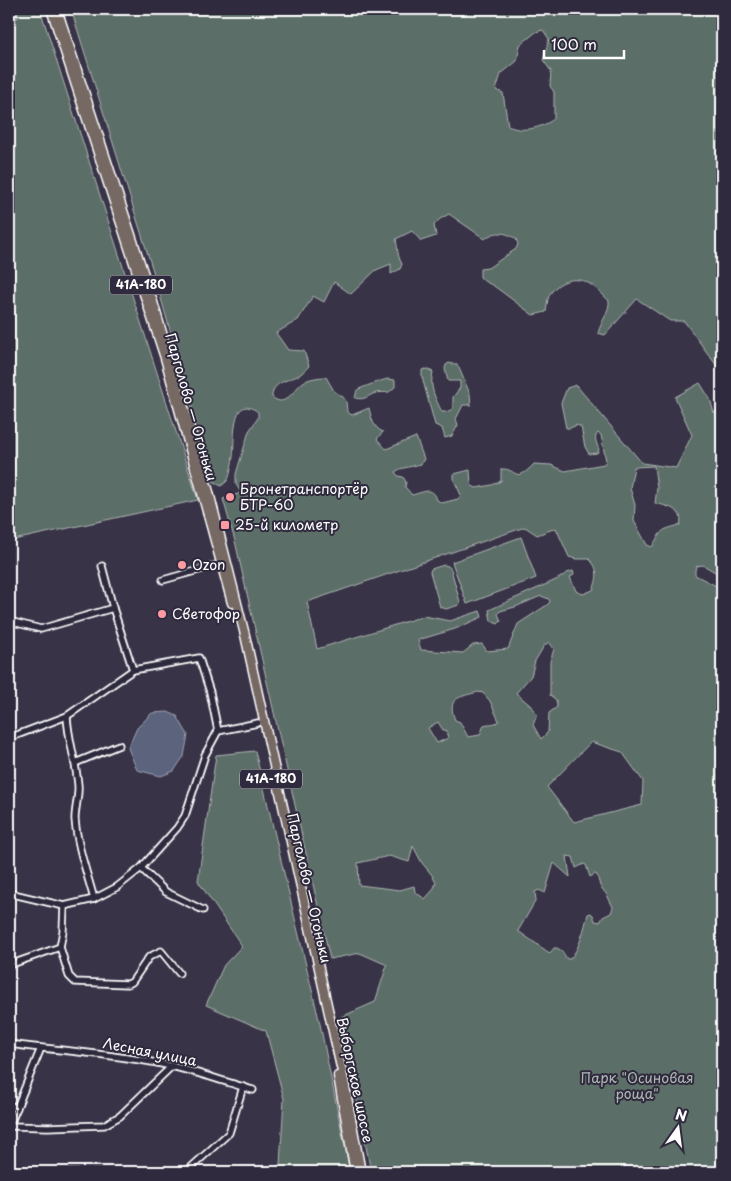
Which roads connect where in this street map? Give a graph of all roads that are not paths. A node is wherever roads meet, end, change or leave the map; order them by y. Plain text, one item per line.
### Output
1 (51, 9) edge
2 (57, 9) edge
3 (225, 563) junction
4 (102, 566) dead end
5 (163, 580) dead end
6 (114, 608) junction
7 (9, 621) edge
8 (133, 670) junction
9 (68, 716) junction
10 (258, 723) junction
11 (218, 731) junction
12 (9, 738) edge
13 (119, 744) dead end
14 (75, 763) junction
15 (141, 868) junction
16 (9, 893) edge
17 (94, 899) junction
18 (64, 906) junction
19 (203, 910) dead end
20 (60, 947) junction
21 (9, 965) edge
22 (179, 973) dead end
23 (322, 994) junction
24 (9, 1044) edge
25 (42, 1048) junction
26 (172, 1066) junction
27 (243, 1087) junction
28 (253, 1090) dead end
29 (9, 1105) edge
30 (17, 1108) junction
31 (9, 1127) edge
32 (186, 1172) edge
33 (355, 1172) edge
34 (362, 1172) edge

1 - 3 main road, Парголово — Огоньки / 41А-180
2 - 3 main road, Парголово — Огоньки / 41А-180
3 - 5 street
3 - 10 main road, Парголово — Огоньки / 41А-180
3 - 23 main road, Парголово — Огоньки / 41А-180
4 - 6 street
6 - 7 street
6 - 8 street
8 - 9 street
8 - 11 street
9 - 12 street
9 - 14 street
10 - 11 street
10 - 23 main road, Парголово — Огоньки / 41А-180
11 - 15 street
13 - 14 street
14 - 17 street
15 - 17 street
15 - 19 street
16 - 18 street
17 - 18 street
18 - 20 street
20 - 21 street
20 - 22 street
23 - 33 main road, Выборгское шоссе / 41А-180
23 - 34 main road, Выборгское шоссе / 41А-180
24 - 25 street, Лесная улица
25 - 26 street, Лесная улица
25 - 30 street
26 - 27 street, Лесная улица
26 - 31 street
27 - 28 street, Лесная улица
27 - 32 street
29 - 30 street
30 - 31 street

